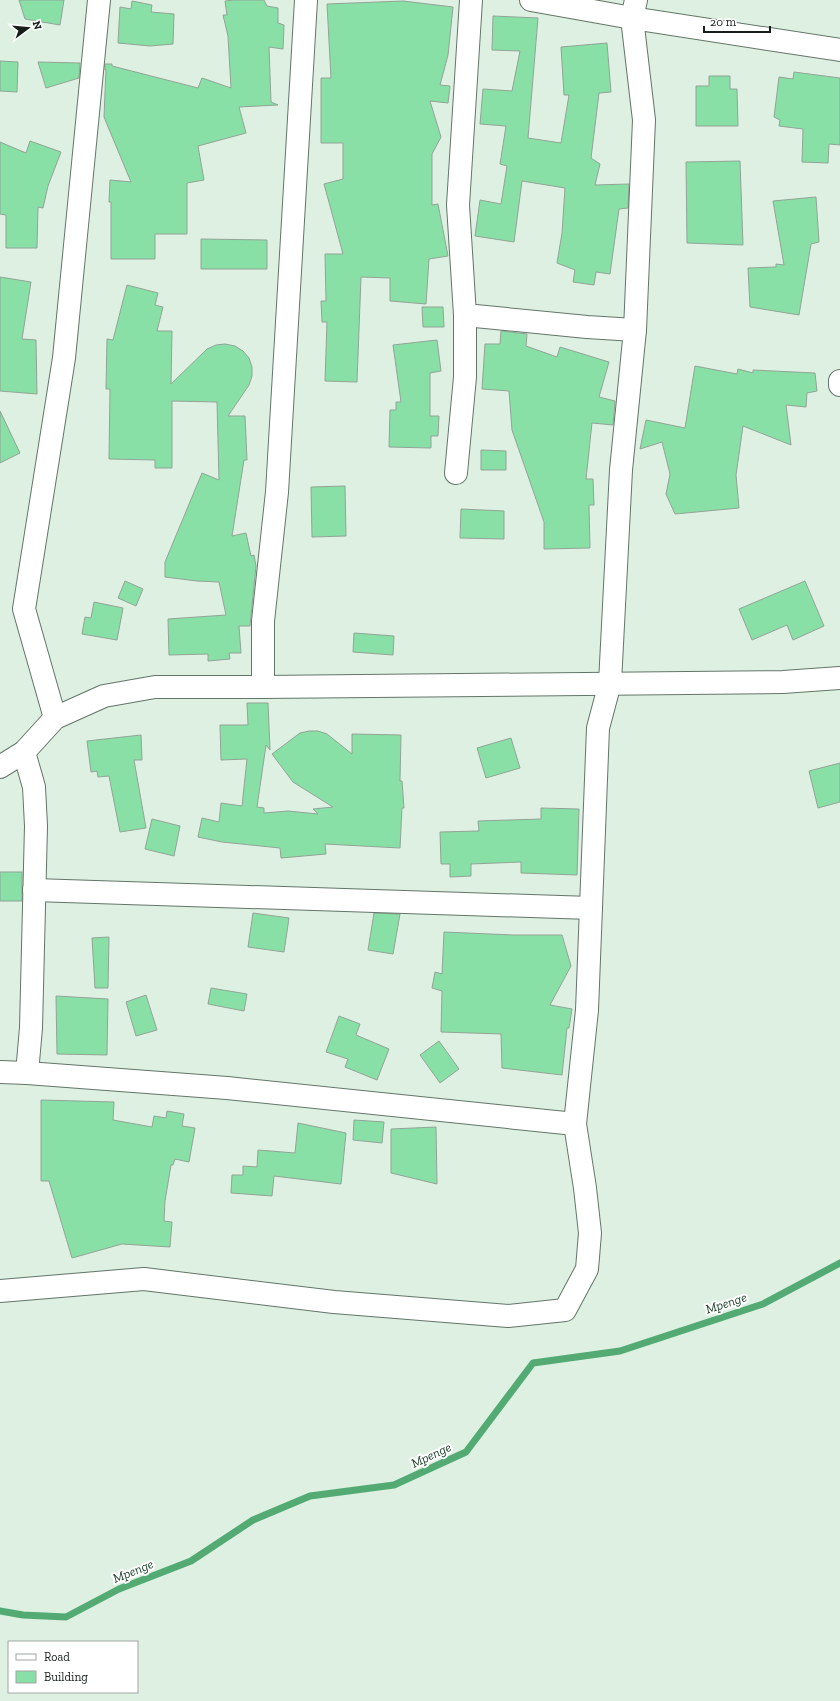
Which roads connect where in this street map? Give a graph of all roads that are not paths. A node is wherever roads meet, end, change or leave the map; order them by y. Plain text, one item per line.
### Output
1 (99, 0) edge
2 (306, 0) edge
3 (471, 0) edge
4 (531, 0) edge
5 (634, 9) edge
6 (840, 50) edge
7 (464, 315) junction
8 (635, 330) junction
9 (840, 381) edge
10 (840, 384) edge
11 (456, 474) dead end
12 (840, 678) edge
13 (610, 683) junction
14 (263, 687) junction
15 (55, 718) junction
16 (24, 752) junction
17 (0, 767) edge
18 (34, 890) junction
19 (591, 908) junction
20 (0, 1072) edge
21 (27, 1073) junction
22 (575, 1124) junction
23 (0, 1291) edge

1 - 15 street
2 - 14 street
3 - 7 street
4 - 5 street
5 - 6 street
5 - 8 street
7 - 8 street
7 - 11 street
8 - 13 street
9 - 10 street
12 - 13 street
13 - 14 street
13 - 19 street
14 - 15 street
15 - 16 street
16 - 17 street
16 - 18 street
18 - 19 street
18 - 21 street
19 - 22 street
20 - 21 street
21 - 22 street
22 - 23 street

